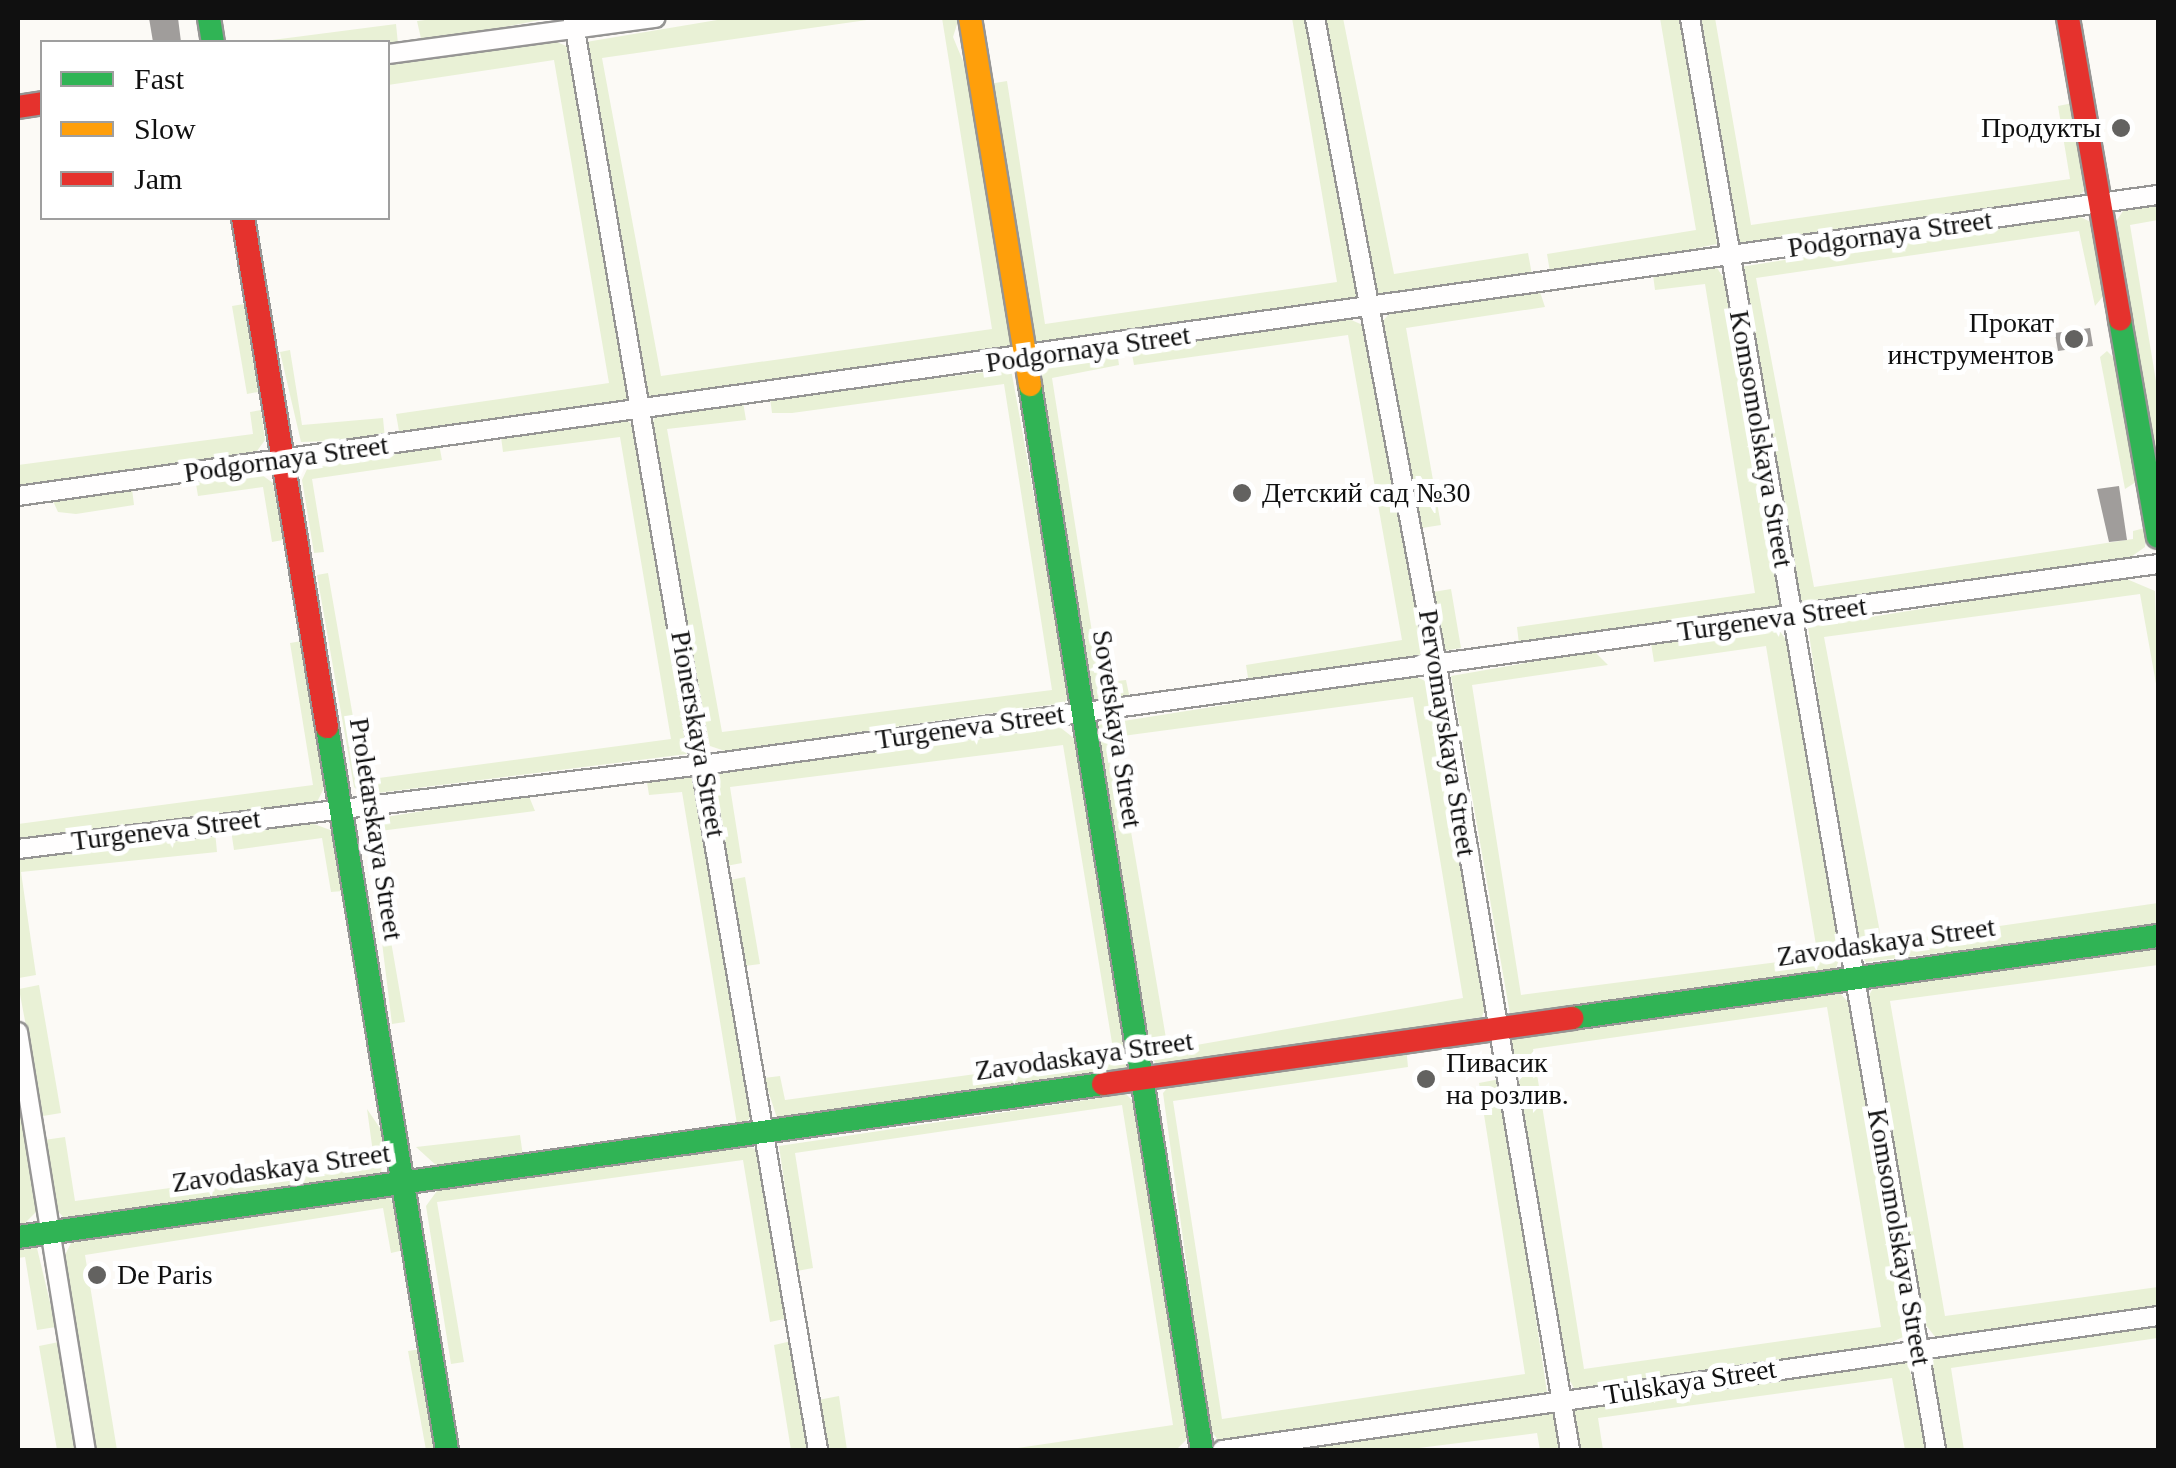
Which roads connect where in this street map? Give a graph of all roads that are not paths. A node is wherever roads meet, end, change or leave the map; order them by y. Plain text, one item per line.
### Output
1 (656, 18) edge
2 (970, 18) edge
3 (1315, 18) edge
4 (1690, 18) edge
5 (2068, 18) edge
6 (573, 23) edge
7 (390, 54) edge
8 (2158, 194) edge
9 (2100, 204) junction
10 (243, 220) edge
11 (1730, 257) junction
12 (1371, 310) junction
13 (1025, 358) junction
14 (640, 410) junction
15 (284, 459) junction
16 (18, 496) edge
17 (2158, 537) edge
18 (2158, 564) edge
19 (1792, 616) junction
20 (1437, 665) junction
21 (1083, 711) junction
22 (702, 765) junction
23 (343, 808) junction
24 (18, 849) edge
25 (2158, 936) edge
26 (1853, 976) junction
27 (1496, 1026) junction
28 (18, 1032) edge
29 (1144, 1078) junction
30 (765, 1132) junction
31 (402, 1181) junction
32 (52, 1232) junction
33 (18, 1237) edge
34 (2158, 1316) edge
35 (1918, 1348) junction
36 (1562, 1402) junction
37 (86, 1450) edge
38 (448, 1450) edge
39 (818, 1450) edge
40 (1202, 1450) edge
41 (1222, 1450) edge
42 (1570, 1450) edge
43 (1936, 1450) edge

1 - 6 street
2 - 13 street, Sovetskaya Street
3 - 12 street, Pervomayskaya Street
4 - 11 street, Komsomolskaya Street
5 - 9 street
6 - 7 street
6 - 14 street, Pionerskaya Street
8 - 9 street, Podgornaya Street
9 - 11 street, Podgornaya Street
9 - 17 street
10 - 15 street, Proletarskaya Street
11 - 12 street, Podgornaya Street
11 - 19 street, Komsomolskaya Street
12 - 13 street, Podgornaya Street
12 - 20 street, Pervomayskaya Street
13 - 14 street, Podgornaya Street
13 - 21 street, Sovetskaya Street
14 - 15 street, Podgornaya Street
14 - 22 street, Pionerskaya Street
15 - 16 street, Podgornaya Street
15 - 23 street, Proletarskaya Street
18 - 19 street, Turgeneva Street
19 - 20 street, Turgeneva Street
19 - 26 street, Komsomolskaya Street
20 - 21 street, Turgeneva Street
20 - 27 street, Pervomayskaya Street
21 - 22 street, Turgeneva Street
21 - 29 street, Sovetskaya Street
22 - 23 street, Turgeneva Street
22 - 30 street, Pionerskaya Street
23 - 24 street, Turgeneva Street
23 - 31 street, Proletarskaya Street
25 - 26 street, Zavodaskaya Street
26 - 27 street, Zavodaskaya Street
26 - 35 street, Komsomolskaya Street
27 - 29 street, Zavodaskaya Street
27 - 36 street, Pervomayskaya Street
28 - 32 street
29 - 30 street, Zavodaskaya Street
29 - 40 street, Sovetskaya Street
30 - 31 street, Zavodaskaya Street
30 - 39 street, Pionerskaya Street
31 - 32 street, Zavodaskaya Street
31 - 38 street, Proletarskaya Street
32 - 33 street, Zavodaskaya Street
32 - 37 street
34 - 35 street, Tulskaya Street
35 - 36 street, Tulskaya Street
35 - 43 street, Komsomolskaya Street
36 - 41 street, Tulskaya Street
36 - 42 street, Pervomayskaya Street

